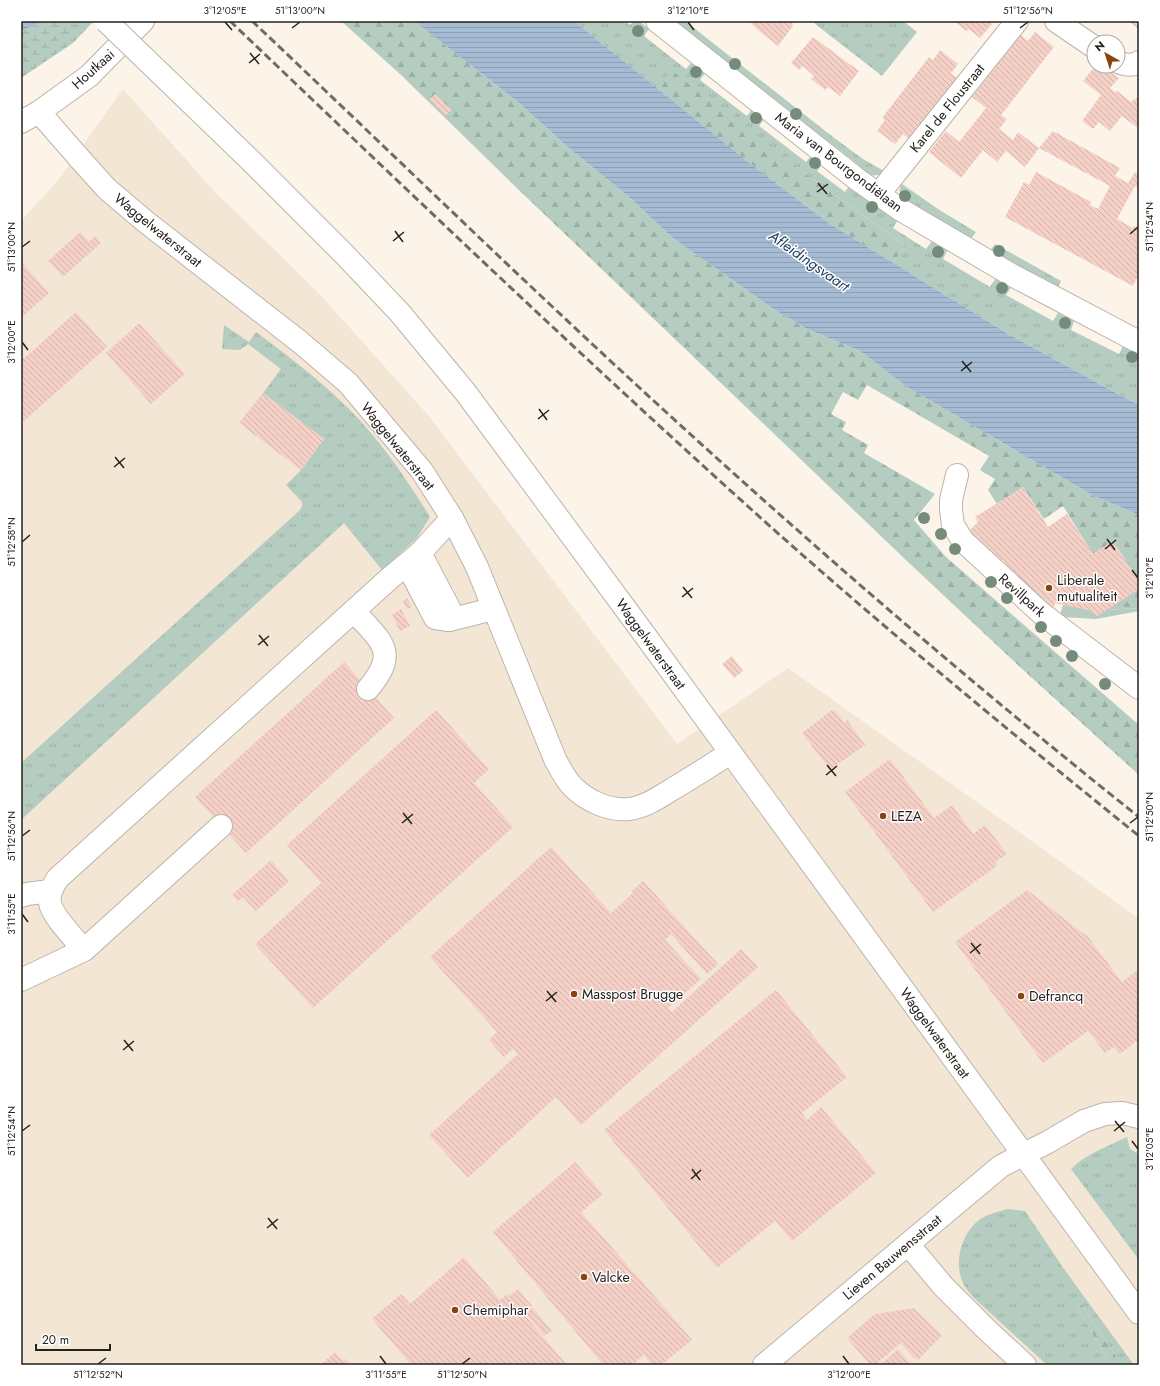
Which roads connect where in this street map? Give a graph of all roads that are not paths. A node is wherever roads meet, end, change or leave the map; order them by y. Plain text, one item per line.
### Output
1 (106, 21) edge
2 (143, 21) edge
3 (657, 21) edge
4 (1017, 21) edge
5 (1056, 21) edge
6 (1086, 42) edge
7 (1139, 62) edge
8 (1126, 65) edge
9 (30, 117) edge
10 (878, 195) junction
11 (1139, 342) edge
12 (957, 475) dead end
13 (452, 518) junction
14 (420, 553) junction
15 (493, 609) junction
16 (354, 611) junction
17 (1139, 688) edge
18 (368, 689) dead end
19 (730, 753) junction
20 (221, 826) dead end
21 (50, 891) junction
22 (21, 896) edge
23 (84, 950) junction
24 (21, 980) edge
25 (1139, 1117) edge
26 (1024, 1155) junction
27 (908, 1244) junction
28 (1139, 1313) edge
29 (764, 1365) edge
30 (1025, 1365) edge

1 - 19 street, Waggelwaterstraat, bridge
2 - 9 street, Houtkaai
3 - 10 street, Maria van Bourgondiëlaan
4 - 10 street, Karel de Floustraat
5 - 6 street
7 - 8 street
9 - 13 street, Waggelwaterstraat
10 - 11 street, Maria van Bourgondiëlaan
12 - 17 street, Revillpark
13 - 14 street
13 - 15 street, Waggelwaterstraat
14 - 15 street
14 - 16 street
15 - 19 street, Waggelwaterstraat
16 - 18 street
16 - 21 street
19 - 26 street, Waggelwaterstraat
20 - 23 street
21 - 22 street
21 - 23 street
23 - 24 street
25 - 26 street, Lieven Bauwensstraat
26 - 27 street, Lieven Bauwensstraat
26 - 28 street, Waggelwaterstraat
27 - 29 street, Lieven Bauwensstraat
27 - 30 street

